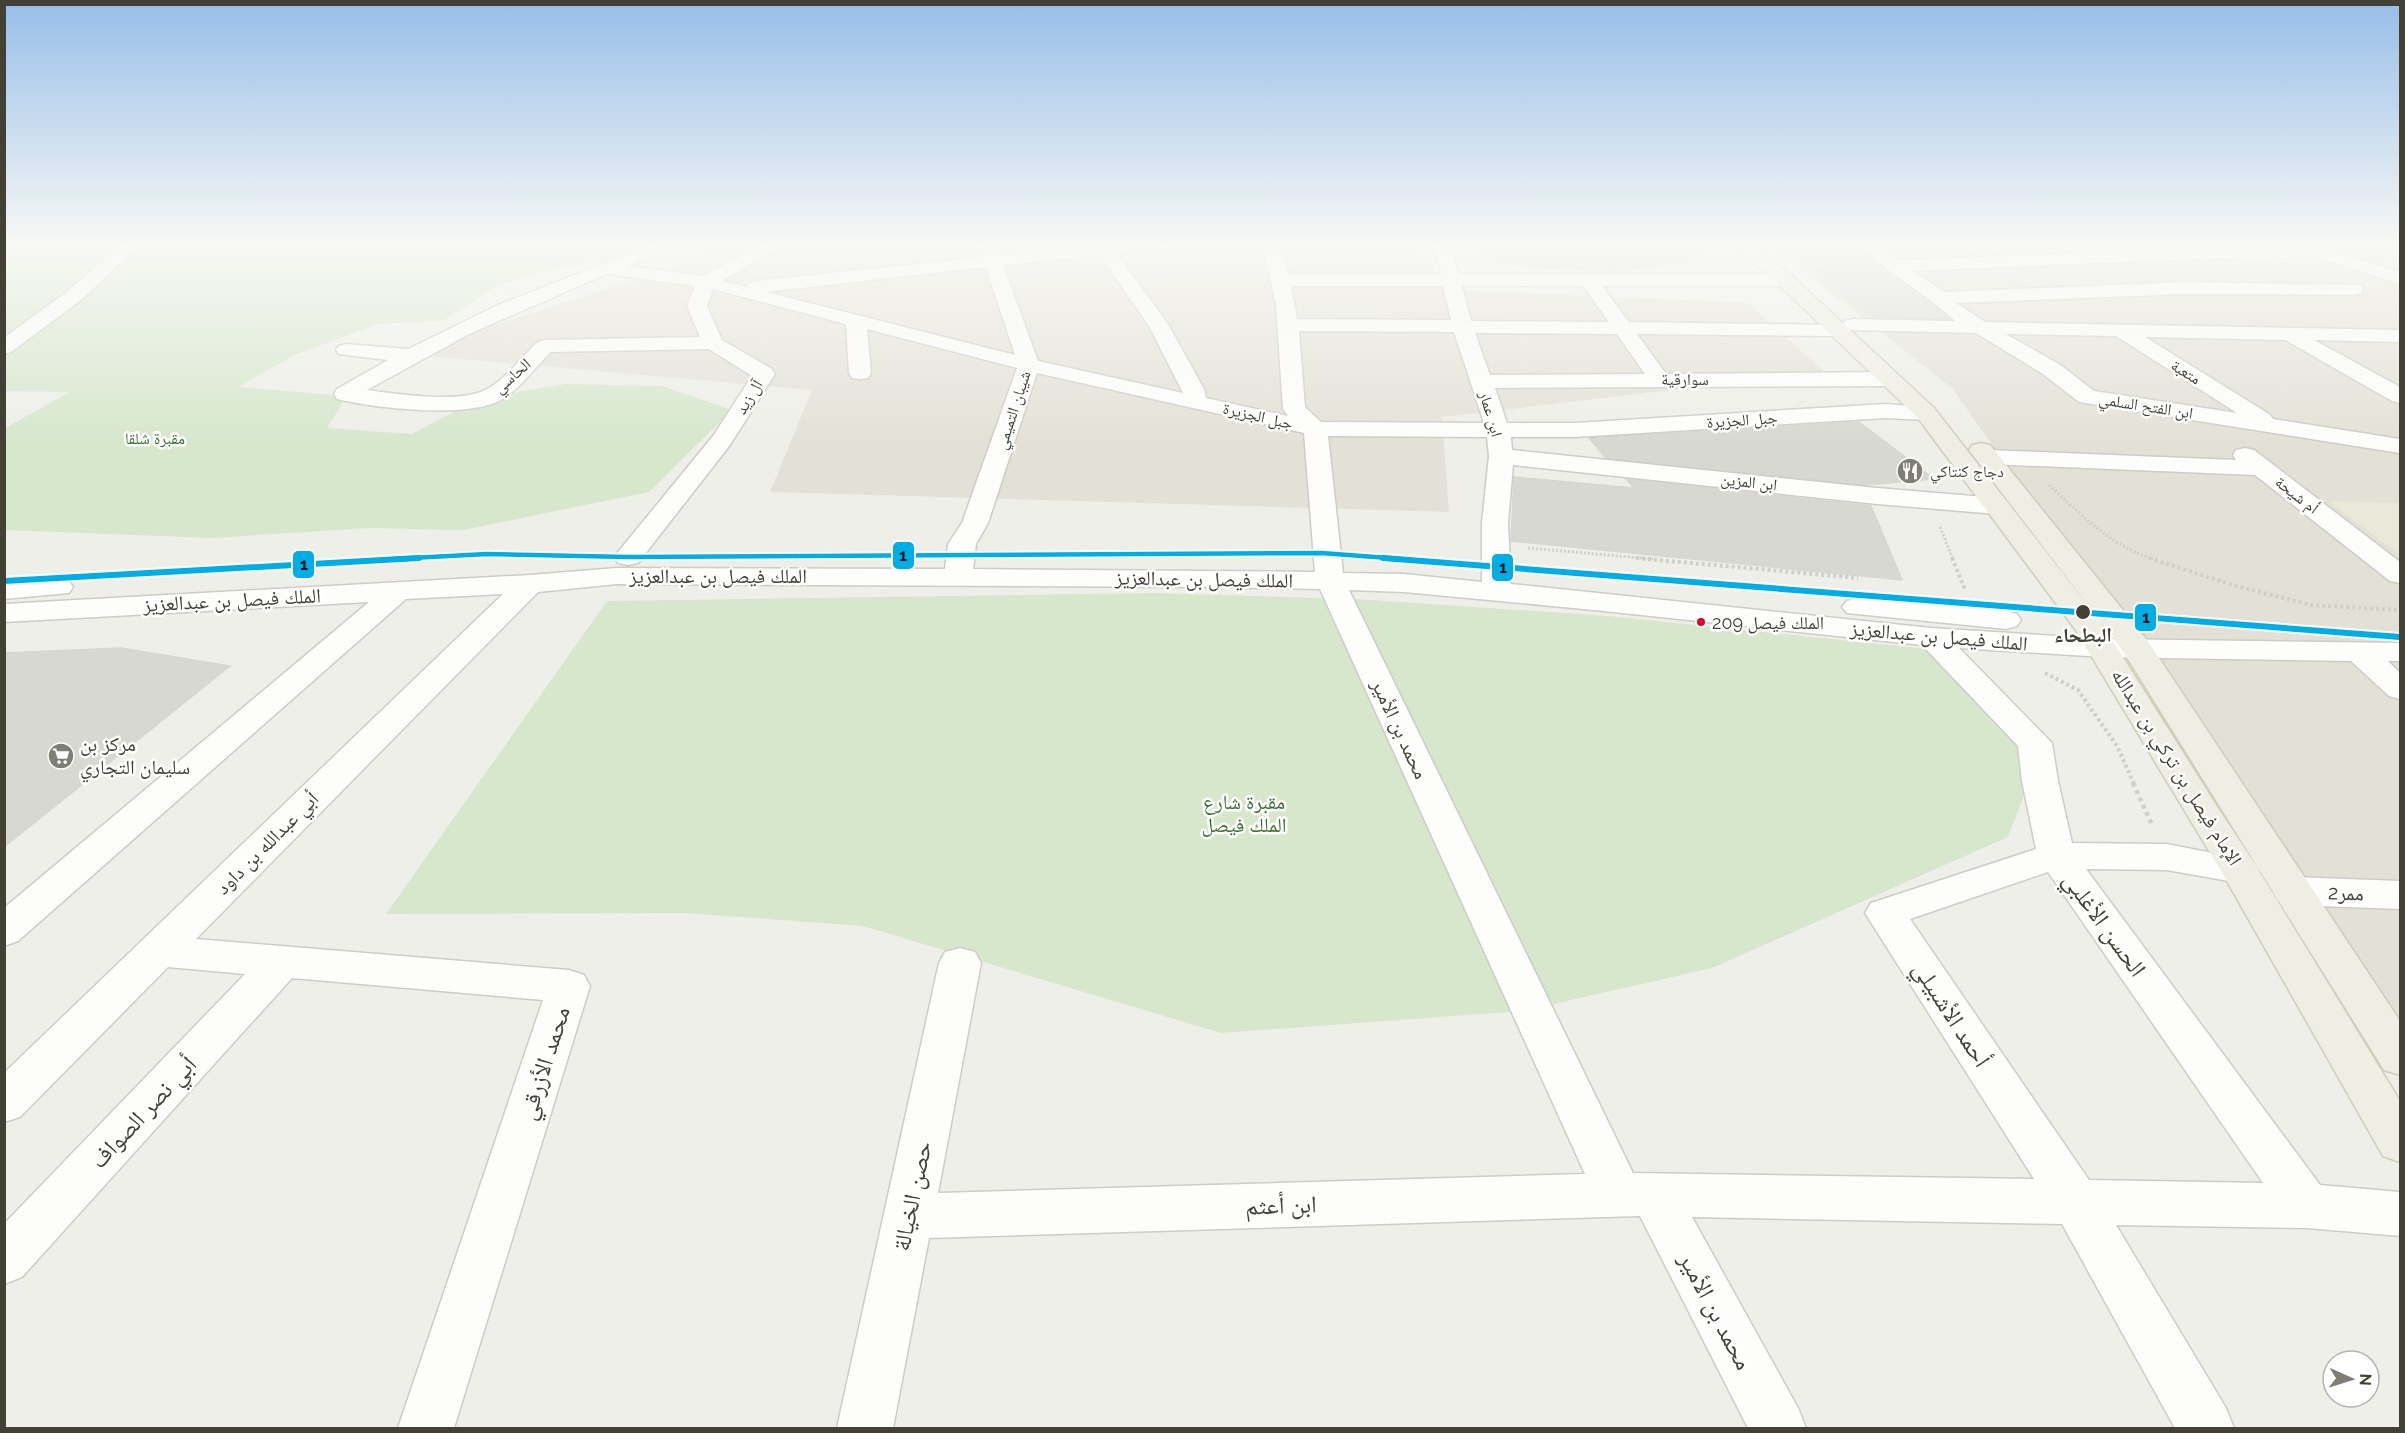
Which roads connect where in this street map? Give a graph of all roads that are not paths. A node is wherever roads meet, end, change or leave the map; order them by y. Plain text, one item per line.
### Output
1 (56, 309) edge
2 (511, 309) edge
3 (698, 309) edge
4 (809, 309) edge
5 (1009, 309) edge
6 (1148, 309) edge
7 (1287, 309) edge
8 (1458, 309) edge
9 (1610, 309) edge
10 (1821, 309) edge
11 (1826, 309) edge
12 (1951, 309) edge
13 (2091, 309) edge
14 (2247, 316) dead end
15 (445, 321) dead end
16 (856, 321) junction
17 (1462, 325) junction
18 (471, 326) junction
19 (1290, 326) junction
20 (1623, 327) junction
21 (1982, 327) junction
22 (1845, 328) junction
23 (2120, 330) junction
24 (2288, 334) junction
25 (2400, 336) edge
26 (713, 343) junction
27 (4, 348) edge
28 (346, 350) dead end
29 (410, 355) junction
30 (1029, 365) junction
31 (860, 373) dead end
32 (1659, 379) junction
33 (1889, 379) junction
34 (1481, 382) junction
35 (2376, 382) junction
36 (2400, 383) edge
37 (2400, 396) edge
38 (1196, 402) junction
39 (1926, 413) junction
40 (2193, 414) junction
41 (2275, 428) junction
42 (1315, 429) junction
43 (1498, 431) junction
44 (2400, 446) edge
45 (1501, 456) junction
46 (2003, 458) junction
47 (2262, 468) junction
48 (1997, 506) junction
49 (628, 557) junction
50 (959, 571) junction
51 (1330, 573) junction
52 (2400, 575) edge
53 (530, 584) junction
54 (1497, 584) junction
55 (4, 590) edge
56 (400, 590) junction
57 (4, 613) edge
58 (2400, 631) edge
59 (2112, 637) junction
60 (1931, 638) junction
61 (2357, 650) junction
62 (2400, 652) edge
63 (2400, 689) edge
64 (2056, 856) junction
65 (2240, 870) junction
66 (2292, 891) junction
67 (2400, 895) edge
68 (4, 931) edge
69 (158, 951) junction
70 (281, 963) junction
71 (960, 963) dead end
72 (2400, 1057) edge
73 (4, 1103) edge
74 (2400, 1142) edge
75 (1636, 1195) junction
76 (2076, 1202) junction
77 (2307, 1206) junction
78 (2400, 1214) edge
79 (908, 1216) junction
80 (4, 1260) edge
81 (426, 1428) edge
82 (865, 1428) edge
83 (1778, 1428) edge
84 (2206, 1428) edge

1 - 27 street
2 - 18 street
3 - 26 street
4 - 16 street, جبل الجزيرة
5 - 30 street, شيبان التميمي
6 - 38 street
7 - 19 street
8 - 17 street, ابن عمار
9 - 20 street
10 - 22 main road, الإمام فيصل بن تركي بن عبدالله
11 - 22 main road, الإمام فيصل بن تركي بن عبدالله
12 - 21 street, ابن الفتح السلمي
13 - 23 street, متعبة
14 - 24 street
15 - 18 street
16 - 30 street, جبل الجزيرة
16 - 31 street
17 - 19 street
17 - 20 street
17 - 34 street, ابن عمار
18 - 29 street
19 - 42 street
20 - 22 street
20 - 32 street
21 - 22 street
21 - 23 street
21 - 40 street, ابن الفتح السلمي
22 - 33 main road, الإمام فيصل بن تركي بن عبدالله
22 - 46 main road, الإمام فيصل بن تركي بن عبدالله
23 - 24 street
23 - 41 street, متعبة
24 - 25 street
24 - 35 street
26 - 29 street, الحاسي
26 - 49 street, آل زيد
28 - 29 street
30 - 38 street, جبل الجزيرة
30 - 50 street, شيبان التميمي
32 - 33 street, سوارقية
32 - 34 street, سوارقية
33 - 39 main road, الإمام فيصل بن تركي بن عبدالله
34 - 43 street, ابن عمار
35 - 36 street
35 - 37 street
38 - 42 street, جبل الجزيرة
39 - 43 street, جبل الجزيرة
39 - 48 main road, الإمام فيصل بن تركي بن عبدالله
40 - 41 street, ابن الفتح السلمي
40 - 47 street, أم شيحة
41 - 44 street, ابن الفتح السلمي
42 - 43 street, جبل الجزيرة
42 - 51 street, محمد بن الأمير
43 - 45 street, ابن عمار
45 - 48 street, ابن المزين
45 - 54 street, ابن عمار
46 - 47 street
46 - 59 main road, الإمام فيصل بن تركي بن عبدالله
47 - 52 street, أم شيحة
48 - 59 main road, الإمام فيصل بن تركي بن عبدالله
49 - 50 street, الملك فيصل بن عبدالعزيز
49 - 55 street, الملك فيصل بن عبدالعزيز
50 - 51 street, الملك فيصل بن عبدالعزيز
50 - 53 street, الملك فيصل بن عبدالعزيز
51 - 54 street, الملك فيصل بن عبدالعزيز
51 - 75 street, محمد بن الأمير
53 - 56 street, الملك فيصل بن عبدالعزيز
53 - 69 street, أبي عبدالله بن داود
54 - 59 street, الملك فيصل بن عبدالعزيز
54 - 60 street, الملك فيصل بن عبدالعزيز
56 - 57 street, الملك فيصل بن عبدالعزيز
56 - 68 street
58 - 59 street, الملك فيصل بن عبدالعزيز
59 - 60 street, الملك فيصل بن عبدالعزيز
59 - 61 street, الملك فيصل بن عبدالعزيز
59 - 65 main road, الإمام فيصل بن تركي بن عبدالله
59 - 66 main road, الإمام فيصل بن تركي بن عبدالله
60 - 64 street, الحسن الأغلبي
61 - 62 street, الملك فيصل بن عبدالعزيز
61 - 63 street
64 - 65 street, أحمد الأشبيلي
64 - 76 street, أحمد الأشبيلي
64 - 77 street, الحسن الأغلبي
65 - 74 main road, الإمام فيصل بن تركي بن عبدالله
66 - 67 street, ممر2
66 - 72 main road, الإمام فيصل بن تركي بن عبدالله
69 - 70 street, محمد الأزرقي
69 - 73 street, أبي عبدالله بن داود
70 - 80 street, أبي نصر الصواف
70 - 81 street, محمد الأزرقي
71 - 79 street, حصن الخيالة
75 - 76 street, ابن أعثم
75 - 79 street, ابن أعثم
75 - 83 street, محمد بن الأمير
76 - 77 street, ابن أعثم
76 - 84 street, أحمد الأشبيلي
77 - 78 street, ابن أعثم
79 - 82 street, حصن الخيالة

